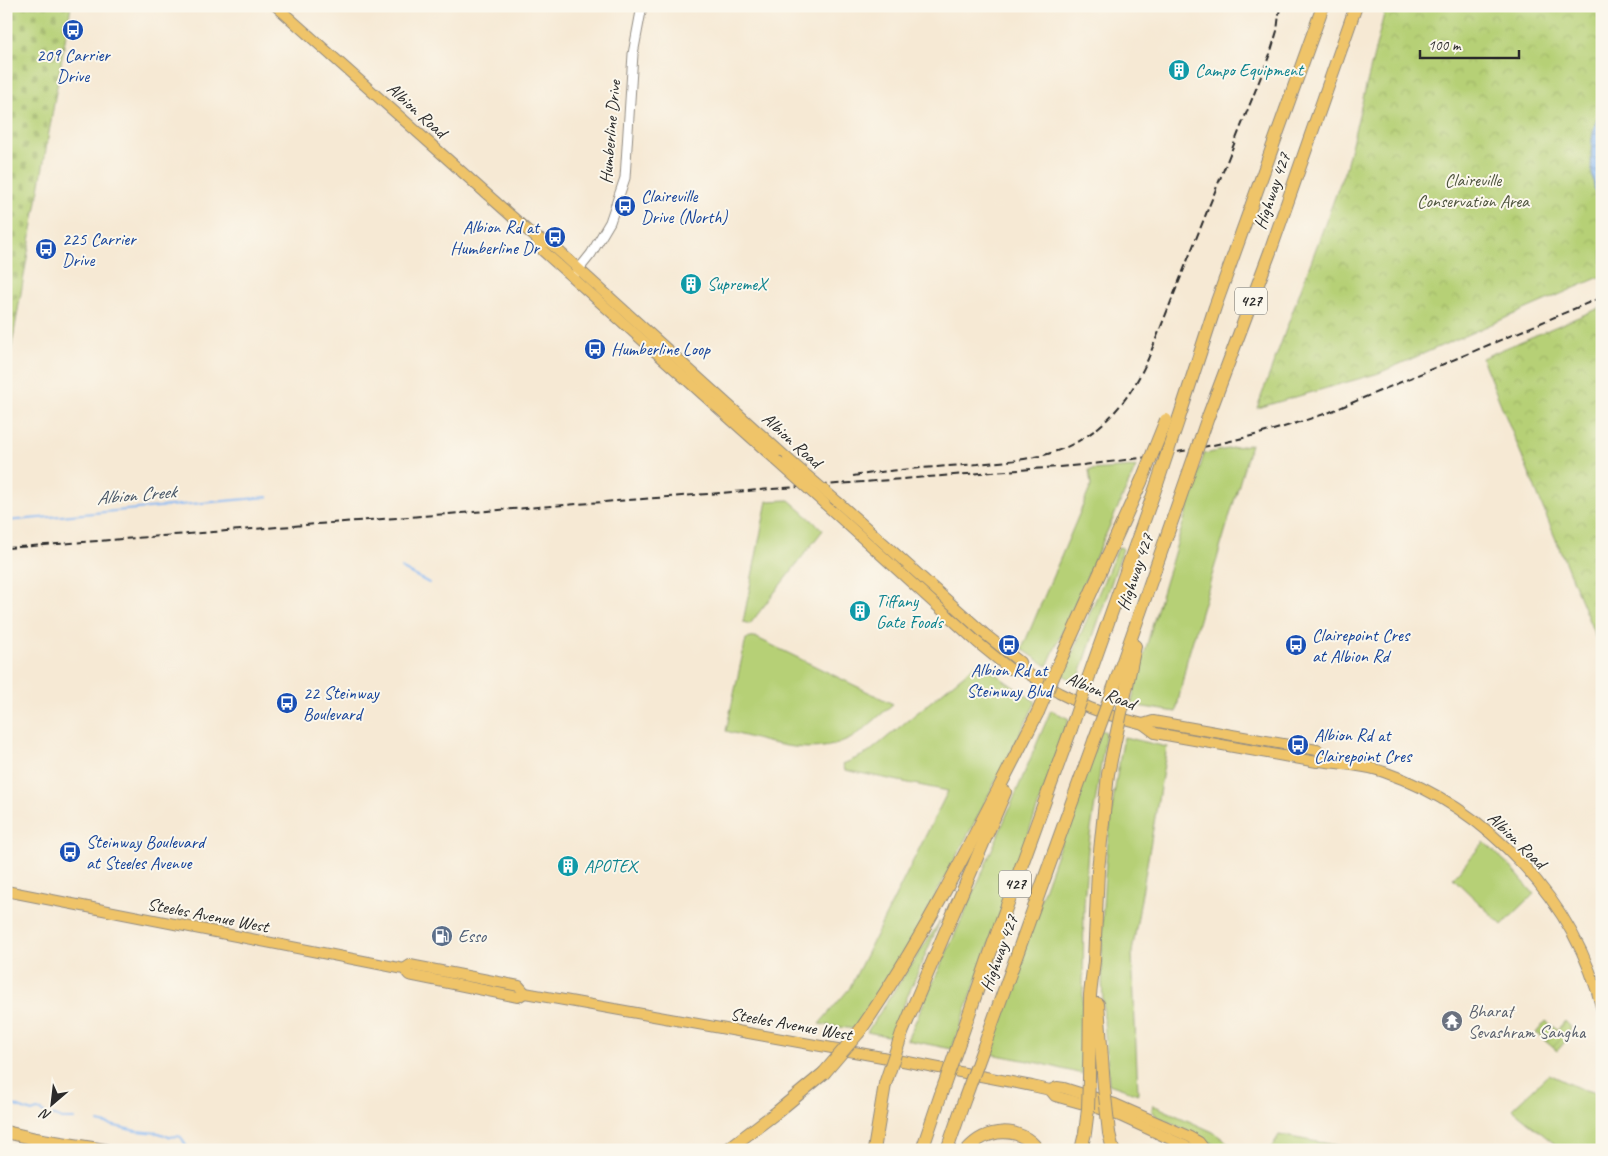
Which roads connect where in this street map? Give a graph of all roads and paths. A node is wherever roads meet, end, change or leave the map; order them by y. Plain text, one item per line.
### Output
1 (276, 6) edge
2 (642, 6) edge
3 (1323, 6) edge
4 (1356, 6) edge
5 (576, 274) junction
6 (1173, 419) junction
7 (1022, 670) junction
8 (1121, 684) junction
9 (1038, 712) junction
10 (6, 892) edge
11 (1094, 961) junction
12 (1602, 1010) edge
13 (1050, 1090) junction
14 (6, 1132) edge
15 (105, 1150) edge
16 (727, 1150) edge
17 (874, 1150) edge
18 (922, 1150) edge
19 (947, 1150) edge
20 (967, 1150) edge
21 (1038, 1150) edge
22 (1082, 1150) edge
23 (1113, 1150) edge
24 (1194, 1150) edge
25 (1205, 1150) edge

1 - 5 main road, Albion Road
2 - 5 street, Humberline Drive
3 - 6 highway, Highway 427 / 427
4 - 8 highway, Highway 427 / 427, bridge
5 - 7 main road, Albion Road, bridge
5 - 7 main road, Albion Road, bridge
6 - 9 highway, bridge
6 - 18 highway, Highway 427 / 427, bridge
7 - 12 main road, Albion Road
8 - 11 highway, bridge
8 - 19 highway, Highway 427 / 427, bridge
9 - 16 highway, bridge
9 - 17 highway, bridge
10 - 13 main road, Steeles Avenue West
11 - 22 highway, bridge
11 - 23 highway, bridge
13 - 24 main road, Steeles Avenue West
13 - 25 main road, Steeles Avenue West
14 - 15 highway
20 - 21 highway

